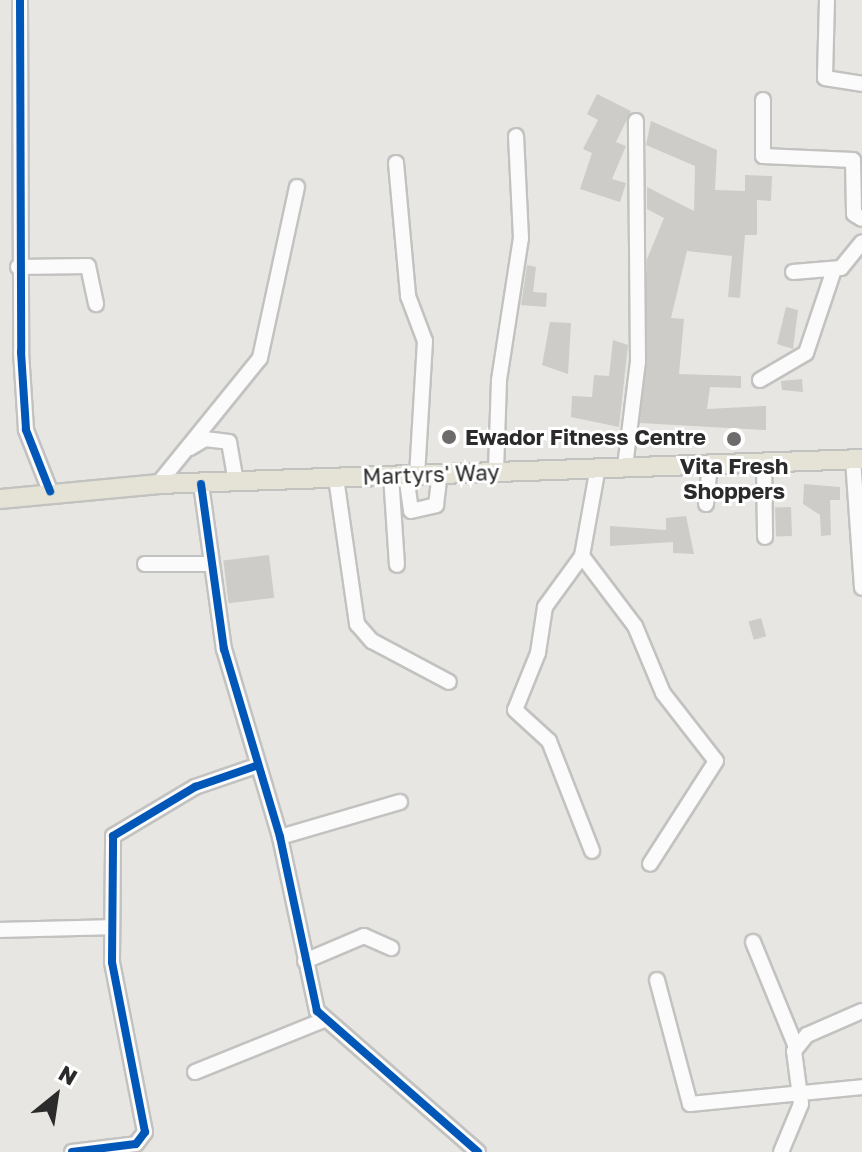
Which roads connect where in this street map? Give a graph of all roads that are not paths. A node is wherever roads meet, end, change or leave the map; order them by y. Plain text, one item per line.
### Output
1 (20, 0) edge
2 (827, 0) edge
3 (862, 84) edge
4 (763, 100) dead end
5 (636, 121) dead end
6 (516, 136) dead end
7 (396, 163) dead end
8 (297, 187) dead end
9 (862, 219) edge
10 (862, 242) edge
11 (18, 267) junction
12 (834, 270) junction
13 (793, 272) dead end
14 (96, 304) dead end
15 (760, 380) dead end
16 (183, 453) junction
17 (858, 459) edge
18 (764, 462) junction
19 (710, 464) junction
20 (598, 467) junction
21 (625, 467) junction
22 (496, 471) junction
23 (440, 474) junction
24 (405, 475) junction
25 (336, 478) junction
26 (236, 482) junction
27 (158, 484) junction
28 (201, 484) junction
29 (50, 491) junction
30 (1, 494) edge
31 (706, 504) dead end
32 (765, 537) dead end
33 (582, 556) junction
34 (145, 564) dead end
35 (210, 564) junction
36 (397, 565) dead end
37 (862, 588) edge
38 (449, 682) dead end
39 (256, 766) junction
40 (400, 802) dead end
41 (280, 837) junction
42 (592, 851) dead end
43 (650, 864) dead end
44 (111, 927) junction
45 (0, 930) edge
46 (753, 942) dead end
47 (391, 948) dead end
48 (305, 961) junction
49 (657, 980) dead end
50 (862, 1011) edge
51 (324, 1020) junction
52 (796, 1047) junction
53 (195, 1072) dead end
54 (862, 1087) edge
55 (802, 1094) junction
56 (72, 1152) edge
57 (478, 1152) edge
58 (781, 1152) edge

1 - 11 street
2 - 3 street
4 - 9 street
5 - 21 street
6 - 22 street
7 - 24 street
8 - 16 street
10 - 12 street
11 - 14 street
11 - 29 street
12 - 13 street
12 - 15 street
16 - 26 street
16 - 27 street
17 - 18 main road, Martyrs' Way
17 - 37 street
18 - 19 main road, Martyrs' Way
18 - 32 street
19 - 21 main road, Martyrs' Way
19 - 31 street
20 - 21 main road, Martyrs' Way
20 - 22 main road, Martyrs' Way
20 - 33 street
22 - 23 main road, Martyrs' Way
23 - 24 main road, Martyrs' Way
23 - 24 street
24 - 25 main road, Martyrs' Way
24 - 36 street
25 - 26 main road, Martyrs' Way
25 - 38 street
26 - 28 main road, Martyrs' Way
27 - 28 main road, Martyrs' Way
27 - 29 main road, Martyrs' Way
28 - 35 street
29 - 30 main road, Martyrs' Way
33 - 42 street
33 - 43 street
34 - 35 street
35 - 39 street
39 - 41 street
39 - 44 street
40 - 41 street
41 - 48 street
44 - 45 street
44 - 56 street
46 - 52 street
47 - 48 street
48 - 51 street
49 - 55 street
50 - 52 street
51 - 53 street
51 - 57 street
52 - 55 street
54 - 55 street
55 - 58 street

